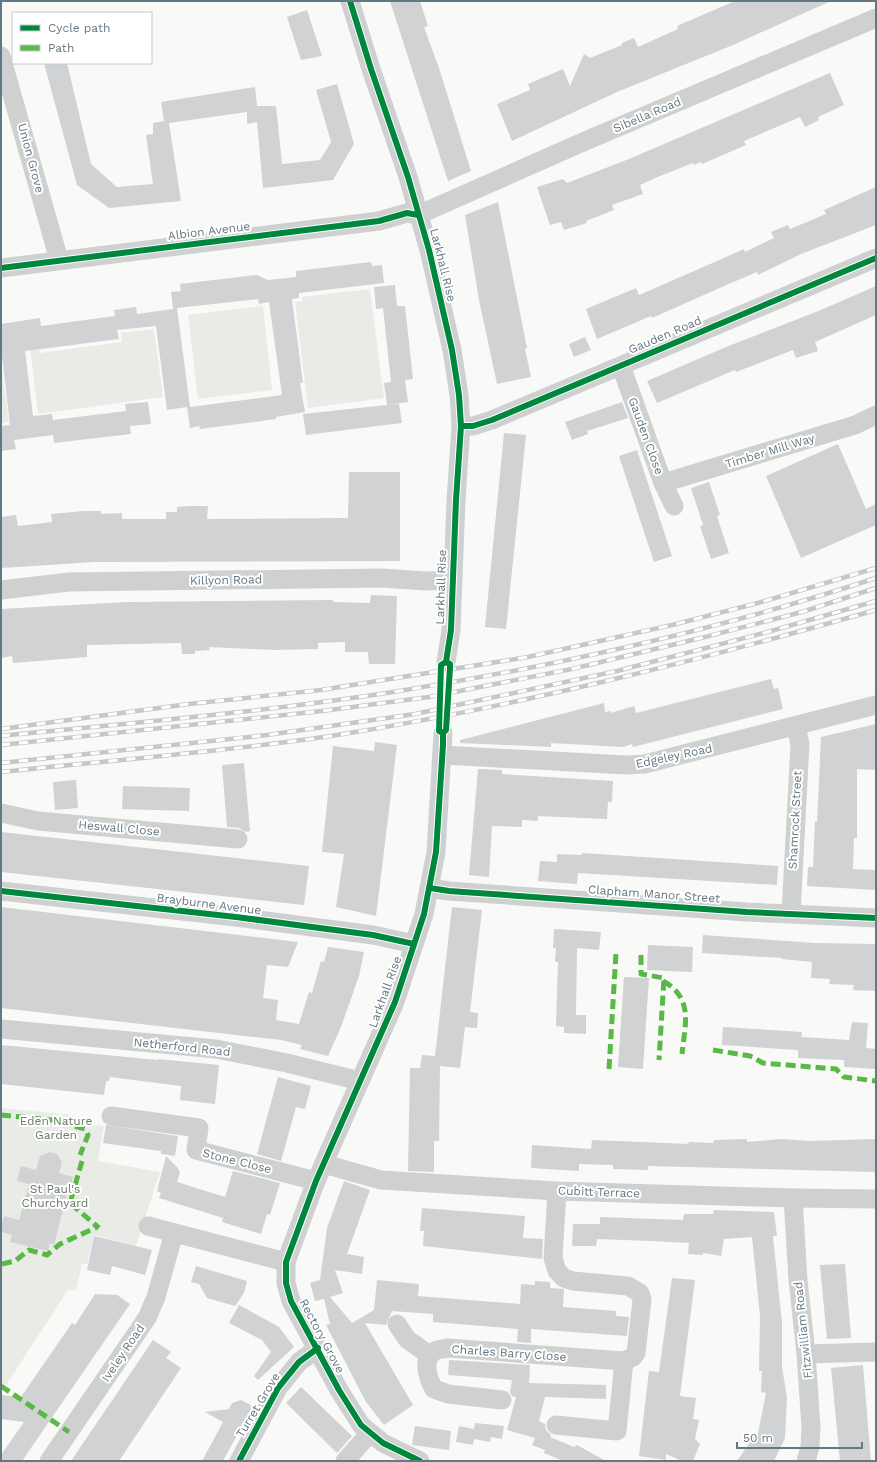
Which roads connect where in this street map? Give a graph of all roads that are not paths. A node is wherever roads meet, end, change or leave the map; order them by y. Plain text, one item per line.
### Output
1 (350, 1) edge
2 (876, 18) edge
3 (1, 56) edge
4 (418, 214) junction
5 (876, 258) edge
6 (60, 260) junction
7 (1, 268) edge
8 (621, 366) junction
9 (876, 414) edge
10 (461, 426) junction
11 (663, 483) junction
12 (674, 506) dead end
13 (452, 580) junction
14 (1, 590) edge
15 (446, 662) dead end
16 (876, 705) edge
17 (796, 727) junction
18 (442, 733) dead end
19 (443, 755) junction
20 (1, 813) edge
21 (238, 839) dead end
22 (430, 888) junction
23 (1, 891) edge
24 (791, 913) junction
25 (876, 918) edge
26 (414, 944) junction
27 (1, 1029) edge
28 (360, 1081) junction
29 (111, 1116) dead end
30 (324, 1164) junction
31 (316, 1181) junction
32 (557, 1191) junction
33 (793, 1198) junction
34 (876, 1198) edge
35 (148, 1226) dead end
36 (174, 1233) junction
37 (286, 1262) junction
38 (397, 1324) dead end
39 (318, 1348) junction
40 (876, 1352) edge
41 (806, 1354) junction
42 (429, 1355) junction
43 (624, 1361) junction
44 (502, 1400) dead end
45 (556, 1425) dead end
46 (370, 1433) junction
47 (49, 1461) edge
48 (239, 1461) edge
49 (345, 1461) edge
50 (420, 1461) edge
51 (806, 1461) edge

1 - 4 street, Larkhall Rise
2 - 4 street, Sibella Road
3 - 6 street, Union Grove
4 - 6 street, Albion Avenue
4 - 10 street, Larkhall Rise
5 - 8 street, Gauden Road
6 - 7 street, Albion Avenue
8 - 10 street, Gauden Road
8 - 11 street, Gauden Close
9 - 11 street, Timber Mill Way
10 - 13 street, Larkhall Rise
11 - 12 street, Gauden Close
13 - 14 street, Killyon Road
13 - 15 street, Larkhall Rise
16 - 17 street, Edgeley Road
17 - 19 street, Edgeley Road
17 - 24 street, Shamrock Street
18 - 19 street, Larkhall Rise
19 - 22 street, Larkhall Rise
20 - 21 street, Heswall Close
22 - 24 street, Clapham Manor Street
22 - 26 street, Larkhall Rise
23 - 26 street, Brayburne Avenue
24 - 25 street, Clapham Manor Street
26 - 28 street, Larkhall Rise
27 - 28 street, Netherford Road
28 - 30 street, Larkhall Rise
29 - 31 street, Stone Close
30 - 31 street, Rectory Grove
30 - 32 street, Cubitt Terrace
31 - 37 street, Rectory Grove
32 - 33 street, Cubitt Terrace
32 - 43 street
33 - 34 street, Cubitt Terrace
33 - 41 street, Fitzwilliam Road
35 - 36 street
36 - 37 street
36 - 47 street, Iveley Road
37 - 39 street, Rectory Grove
38 - 42 street
39 - 46 street, Rectory Grove
39 - 48 street, Turret Grove
40 - 41 street
41 - 51 street, Fitzwilliam Road
42 - 43 street, Charles Barry Close
42 - 44 street
43 - 45 street
46 - 49 street
46 - 50 street, Rectory Grove

